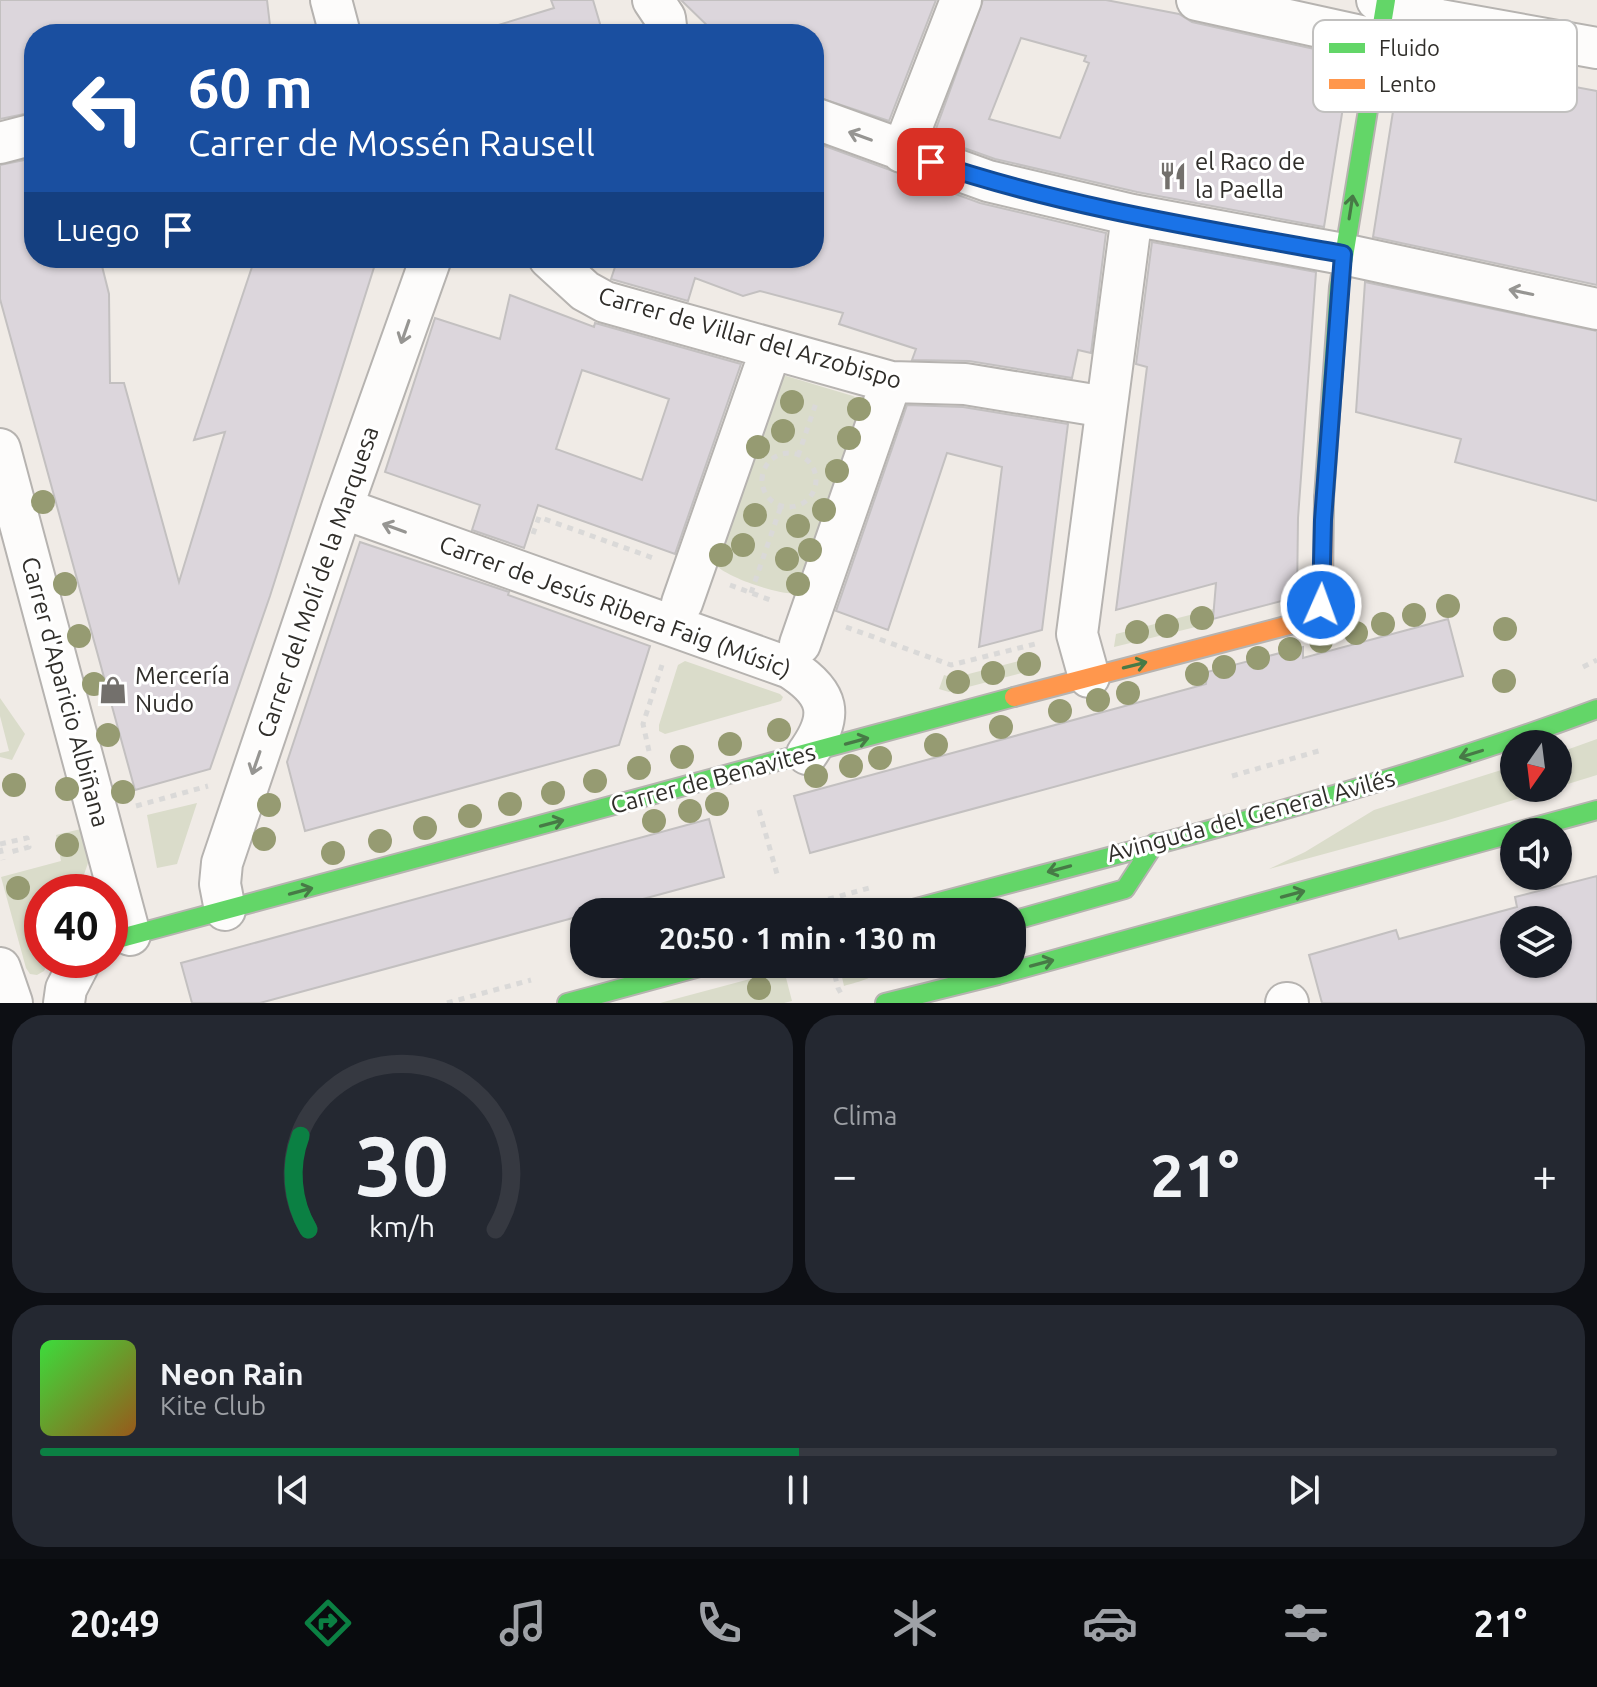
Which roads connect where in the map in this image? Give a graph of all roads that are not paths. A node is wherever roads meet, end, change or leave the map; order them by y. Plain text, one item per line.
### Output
1 (331, 0) edge
2 (653, 0) edge
3 (961, 0) edge
4 (1197, 0) edge
5 (1382, 11) edge
6 (1440, 20) edge
7 (337, 24) edge
8 (666, 24) edge
9 (1577, 44) edge
10 (1597, 48) edge
11 (1366, 112) edge
12 (824, 122) edge
13 (24, 137) edge
14 (0, 143) edge
15 (902, 152) junction
16 (1132, 215) junction
17 (1343, 254) junction
18 (427, 268) edge
19 (560, 268) edge
20 (1597, 309) edge
21 (771, 349) junction
22 (891, 382) junction
23 (1106, 407) junction
24 (0, 449) edge
25 (342, 508) junction
26 (682, 603) dead end
27 (800, 644) dead end
28 (1089, 677) junction
29 (1597, 709) edge
30 (807, 754) junction
31 (1597, 810) edge
32 (1567, 818) edge
33 (1500, 836) edge
34 (1155, 843) junction
35 (104, 874) edge
36 (953, 898) edge
37 (225, 910) junction
38 (1026, 917) edge
39 (128, 936) edge
40 (0, 968) edge
41 (72, 978) edge
42 (659, 978) edge
43 (983, 991) edge
44 (912, 995) edge
45 (12, 1003) edge
46 (64, 1003) edge
47 (567, 1003) edge

1 - 7 street
2 - 8 street
3 - 15 street
4 - 5 street
5 - 6 street
9 - 10 street
17 -> 11 street
15 -> 12 street
13 - 14 street
15 - 16 street
16 - 17 street
16 - 23 street
20 -> 17 street
28 -> 17 street, Carrer de Benavites
18 -> 25 street, Carrer del Molí de la Marquesa
19 - 21 street, Carrer de Villar del Arzobispo
21 - 22 street, Carrer de Villar del Arzobispo
21 - 26 street
22 - 23 street, Carrer de Villar del Arzobispo
22 - 27 street
23 - 28 street
24 - 35 street, Carrer d'Aparicio Albiñana
30 -> 25 street, Carrer de Jesús Ribera Faig (Músic)
25 -> 37 street, Carrer del Molí de la Marquesa
30 -> 28 street, Carrer de Benavites
29 -> 34 street, Avinguda del General Avilés
37 -> 30 street, Carrer de Benavites
31 - 32 street
43 -> 33 street
34 -> 36 street, Avinguda del General Avilés
34 - 38 street
37 - 39 street, Carrer de Benavites
40 - 45 street
41 - 46 street
42 - 47 street
43 - 44 street

